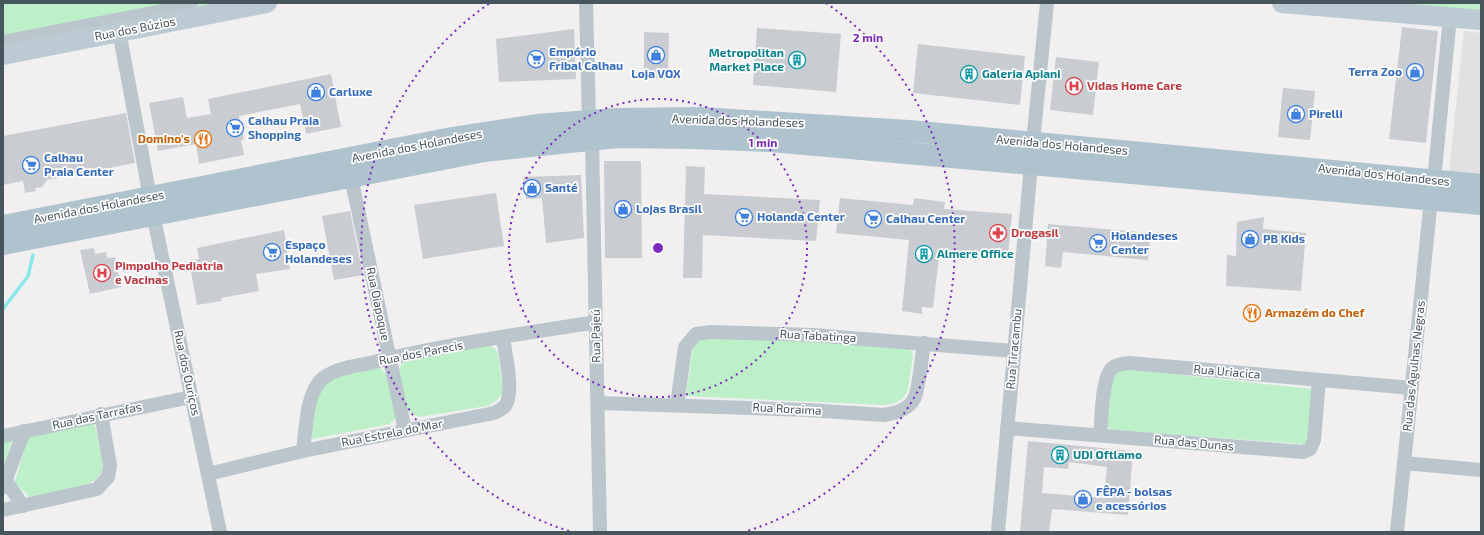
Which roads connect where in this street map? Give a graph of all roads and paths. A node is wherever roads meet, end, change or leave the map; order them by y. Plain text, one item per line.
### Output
1 (193, 3) edge
2 (267, 3) edge
3 (586, 3) edge
4 (1047, 3) edge
5 (1282, 3) edge
6 (1450, 17) junction
7 (1481, 20) edge
8 (119, 31) junction
9 (3, 40) edge
10 (3, 55) edge
11 (591, 130) junction
12 (1034, 142) junction
13 (1077, 146) junction
14 (1178, 155) junction
15 (979, 160) junction
16 (1031, 165) junction
17 (1097, 171) junction
18 (351, 177) junction
19 (1481, 184) edge
20 (1433, 190) junction
21 (1481, 204) edge
22 (151, 206) junction
23 (3, 226) edge
24 (3, 244) edge
25 (596, 322) junction
26 (503, 337) junction
27 (924, 343) junction
28 (1014, 351) junction
29 (389, 358) junction
30 (1319, 380) junction
31 (1412, 388) junction
32 (192, 396) junction
33 (598, 403) junction
34 (677, 405) junction
35 (101, 414) junction
36 (1007, 428) junction
37 (405, 430) junction
38 (24, 431) junction
39 (1100, 435) junction
40 (3, 436) edge
41 (303, 451) junction
42 (1404, 463) junction
43 (1481, 470) edge
44 (208, 474) junction
45 (5, 484) edge
46 (23, 506) junction
47 (3, 510) edge
48 (220, 532) edge
49 (600, 532) edge
50 (998, 532) edge
51 (1397, 532) edge

1 - 9 street
2 - 8 main road, Rua dos Búzios
3 - 11 street, Rua Pajeú
4 - 12 street
5 - 6 main road
6 - 7 main road
6 - 20 street, Rua das Agulhas Negras
8 - 10 main road, Rua dos Búzios
8 - 22 street, Rua dos Ouriços
11 - 12 main road, Avenida dos Holandeses
11 - 15 main road, Avenida dos Holandeses
11 - 18 main road, Avenida dos Holandeses
11 - 22 main road, Avenida dos Holandeses
11 - 25 street, Rua Pajeú
12 - 13 main road, Avenida dos Holandeses
13 - 14 main road, Avenida dos Holandeses
13 - 15 main road
14 - 17 main road
14 - 20 main road, Avenida dos Holandeses
15 - 16 main road, Avenida dos Holandeses
16 - 17 main road, Avenida dos Holandeses
16 - 28 street, Rua Tiracambu
17 - 20 main road, Avenida dos Holandeses
18 - 22 main road, Avenida dos Holandeses
18 - 29 street, Rua Oiapoque
19 - 20 main road, Avenida dos Holandeses
20 - 21 main road, Avenida dos Holandeses
20 - 31 street, Rua das Agulhas Negras
22 - 23 main road, Avenida dos Holandeses
22 - 24 main road, Avenida dos Holandeses
22 - 32 street, Rua dos Ouriços
25 - 26 street, Rua dos Parecis
25 - 33 street, Rua Pajeú
26 - 29 street, Rua dos Parecis
26 - 37 street, Rua Estrela do Mar
27 - 28 street, Rua Tabatinga
27 - 34 street, Rua Roraima
27 - 34 street, Rua Tabatinga
28 - 36 street, Rua Tiracambu
29 - 37 street, Rua Oiapoque
29 - 41 street, Rua dos Parecis
30 - 31 street, Rua Uriacica
30 - 39 street, Rua Uriacica
30 - 39 street, Rua das Dunas
31 - 42 street, Rua das Agulhas Negras
32 - 35 street, Rua das Tarrafas
32 - 44 street, Rua dos Ouriços
33 - 34 street, Rua Roraima
33 - 49 street, Rua Pajeú
35 - 38 street, Rua das Tarrafas
35 - 46 street
36 - 39 street, Rua das Dunas
36 - 50 street, Rua Tiracambu
37 - 41 street, Rua Estrela do Mar
38 - 40 street, Rua das Tarrafas
38 - 45 street
41 - 44 street, Rua Estrela do Mar
42 - 43 street
42 - 51 street, Rua das Agulhas Negras
44 - 48 street, Rua dos Ouriços
45 - 46 street
46 - 47 street

